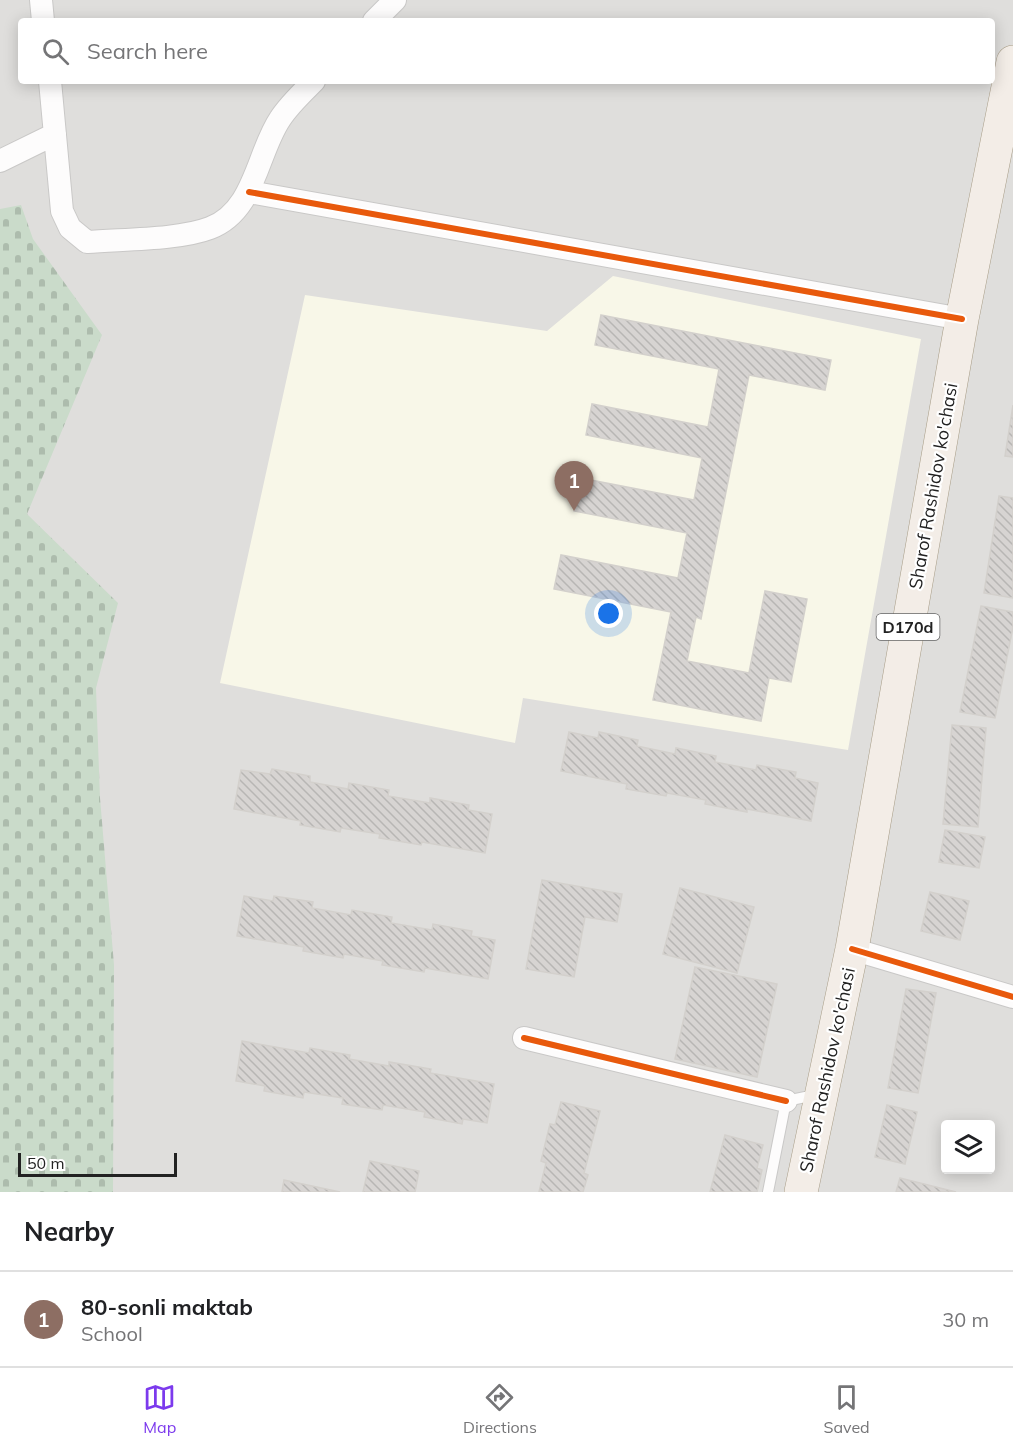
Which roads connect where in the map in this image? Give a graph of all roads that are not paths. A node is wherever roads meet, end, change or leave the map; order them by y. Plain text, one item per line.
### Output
1 (40, 0) edge
2 (394, 0) edge
3 (43, 18) edge
4 (377, 18) edge
5 (1013, 62) edge
6 (50, 84) edge
7 (311, 84) edge
8 (55, 134) junction
9 (0, 161) edge
10 (249, 192) junction
11 (962, 320) junction
12 (852, 949) junction
13 (1013, 997) edge
14 (524, 1038) dead end
15 (821, 1094) junction
16 (786, 1101) junction
17 (768, 1192) edge
18 (801, 1192) edge

1 - 3 street
2 - 4 street
5 - 11 main road, Sharof Rashidov ko'chasi / D170d
6 - 8 street
7 - 10 street
8 - 9 street
8 - 10 street
10 - 11 street
11 - 12 main road, Sharof Rashidov ko'chasi / D170d
12 - 13 street
12 - 15 main road, Sharof Rashidov ko'chasi / D170d
14 - 16 street
15 - 16 lane
15 - 18 main road, Sharof Rashidov ko'chasi / D170d
16 - 17 lane

